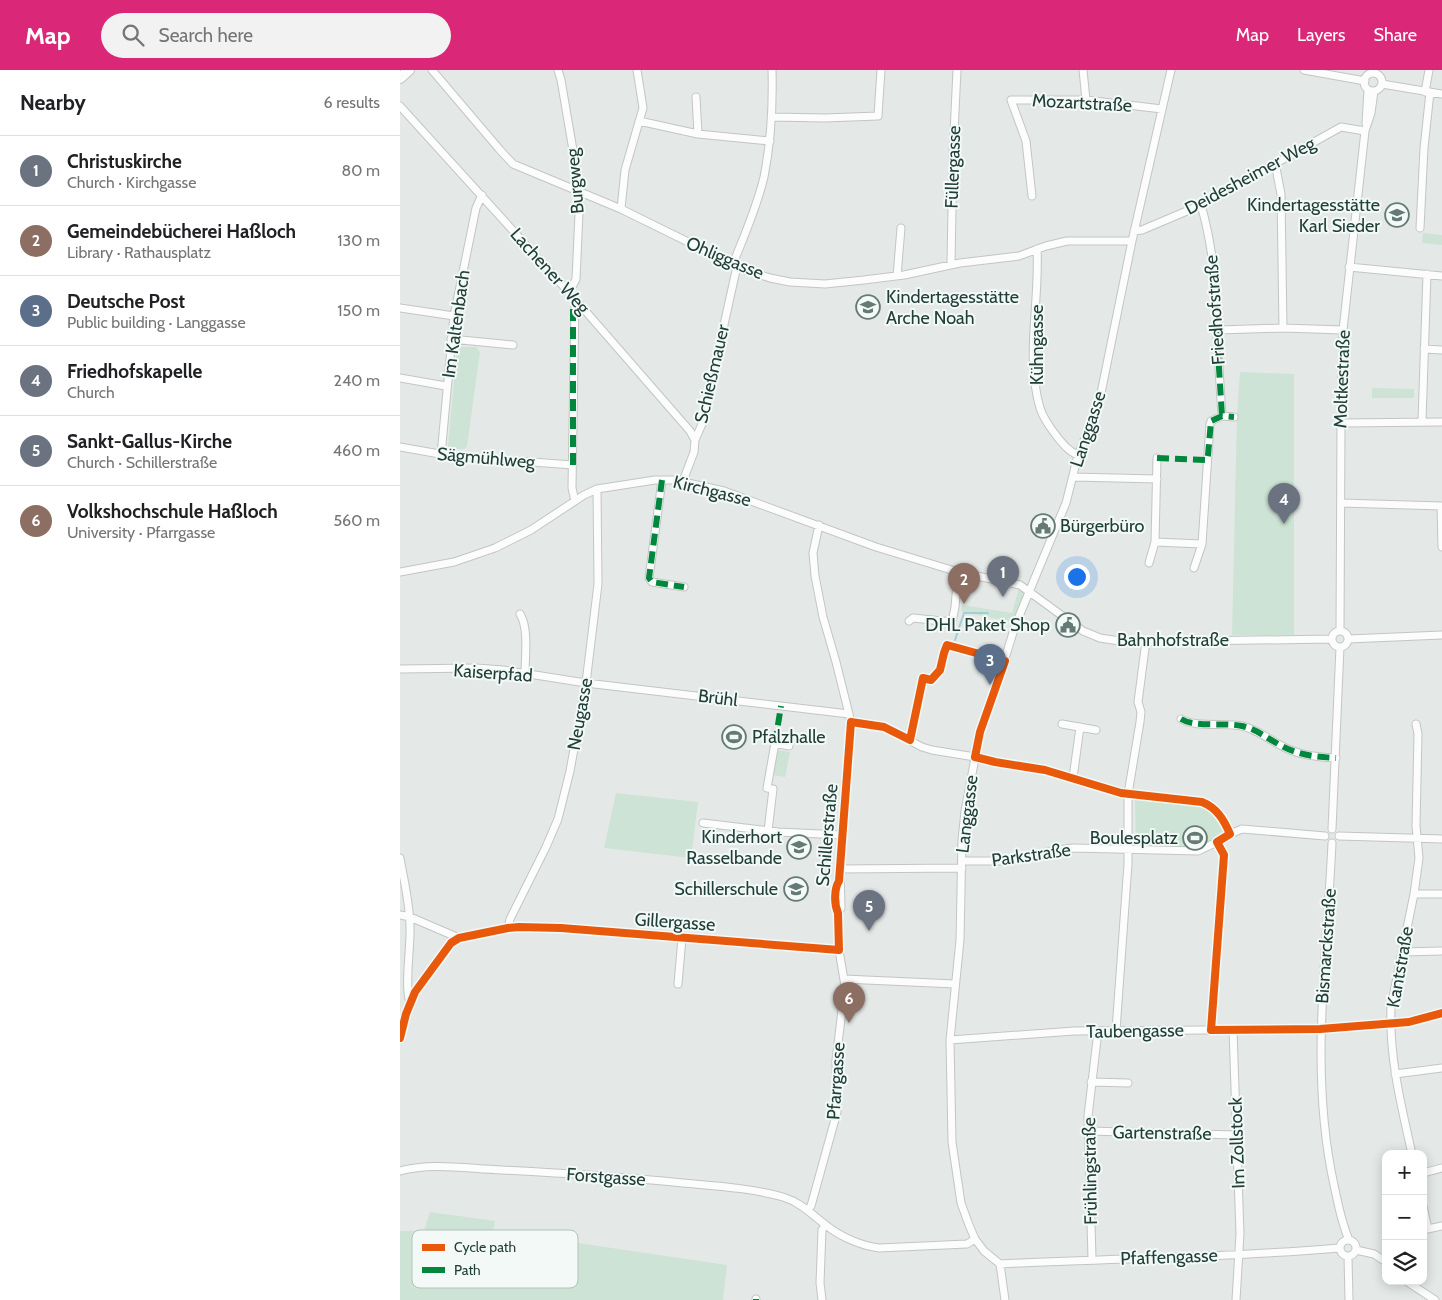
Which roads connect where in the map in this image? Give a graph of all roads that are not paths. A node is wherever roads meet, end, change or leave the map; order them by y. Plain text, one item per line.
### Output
1 (409, 70) edge
2 (432, 70) edge
3 (558, 70) edge
4 (637, 70) edge
5 (772, 70) edge
6 (881, 70) edge
7 (957, 70) edge
8 (1083, 70) edge
9 (1304, 70) edge
10 (1429, 70) edge
11 (1171, 72) edge
12 (1371, 74) edge
13 (400, 78) edge
14 (1382, 84) junction
15 (1371, 90) junction
16 (1428, 92) junction
17 (1442, 94) edge
18 (696, 97) dead end
19 (1086, 100) junction
20 (400, 106) edge
21 (1162, 109) junction
22 (772, 117) junction
23 (639, 121) junction
24 (1366, 129) junction
25 (698, 134) junction
26 (770, 141) junction
27 (1275, 163) junction
28 (580, 191) junction
29 (482, 195) junction
30 (1032, 196) dead end
31 (1200, 205) junction
32 (621, 209) junction
33 (901, 228) dead end
34 (1420, 228) dead end
35 (1134, 231) junction
36 (1132, 241) junction
37 (1037, 249) junction
38 (951, 264) junction
39 (735, 265) junction
40 (1350, 266) junction
41 (1427, 274) junction
42 (897, 276) junction
43 (1442, 276) edge
44 (567, 290) junction
45 (575, 299) junction
46 (400, 308) edge
47 (454, 316) junction
48 (1283, 328) junction
49 (1219, 330) junction
50 (1343, 330) junction
51 (451, 339) junction
52 (513, 345) dead end
53 (1424, 350) junction
54 (1442, 350) edge
55 (400, 378) edge
56 (446, 386) junction
57 (1222, 416) junction
58 (1234, 416) dead end
59 (1422, 421) junction
60 (1442, 422) edge
61 (1341, 423) junction
62 (695, 440) junction
63 (400, 447) edge
64 (441, 455) junction
65 (1078, 455) junction
66 (1157, 458) dead end
67 (573, 465) junction
68 (1073, 477) junction
69 (1157, 479) junction
70 (662, 480) junction
71 (683, 481) junction
72 (598, 489) junction
73 (575, 501) junction
74 (1341, 503) junction
75 (1442, 506) edge
76 (819, 525) junction
77 (1155, 542) junction
78 (1202, 544) junction
79 (1442, 547) edge
80 (1149, 563) dead end
81 (1194, 568) dead end
82 (400, 572) edge
83 (958, 572) junction
84 (684, 587) dead end
85 (1030, 591) junction
86 (520, 614) dead end
87 (909, 621) dead end
88 (1340, 630) junction
89 (1442, 635) edge
90 (1332, 639) junction
91 (1348, 639) junction
92 (1146, 641) junction
93 (1340, 647) junction
94 (400, 669) edge
95 (525, 674) junction
96 (931, 680) dead end
97 (586, 683) junction
98 (850, 718) junction
99 (1181, 719) dead end
100 (1062, 724) dead end
101 (1416, 724) dead end
102 (1080, 728) junction
103 (1096, 730) dead end
104 (910, 740) junction
105 (789, 746) dead end
106 (975, 757) junction
107 (1336, 758) junction
108 (995, 762) dead end
109 (1073, 778) junction
110 (1128, 794) junction
111 (703, 823) dead end
112 (1332, 829) junction
113 (768, 831) junction
114 (1230, 834) junction
115 (842, 835) junction
116 (1325, 836) junction
117 (1339, 836) junction
118 (1417, 838) junction
119 (1442, 839) edge
120 (1217, 842) junction
121 (1332, 843) junction
122 (1129, 850) junction
123 (400, 858) edge
124 (962, 865) junction
125 (840, 869) junction
126 (1414, 894) junction
127 (1442, 894) edge
128 (400, 915) edge
129 (410, 917) junction
130 (508, 928) junction
131 (459, 938) junction
132 (682, 938) junction
133 (839, 950) junction
134 (1442, 951) edge
135 (1402, 952) junction
136 (844, 979) junction
137 (678, 984) dead end
138 (955, 984) junction
139 (410, 1002) junction
140 (1442, 1012) edge
141 (1390, 1024) junction
142 (1320, 1029) junction
143 (1116, 1030) junction
144 (1212, 1030) junction
145 (1233, 1030) junction
146 (1098, 1031) junction
147 (400, 1038) edge
148 (950, 1040) junction
149 (1442, 1068) edge
150 (1395, 1074) junction
151 (1091, 1082) junction
152 (1128, 1083) dead end
153 (1088, 1131) junction
154 (1236, 1135) junction
155 (1411, 1150) edge
156 (1442, 1168) edge
157 (400, 1171) edge
158 (1427, 1172) edge
159 (808, 1209) junction
160 (825, 1225) junction
161 (1442, 1226) edge
162 (1427, 1230) edge
163 (975, 1239) junction
164 (1344, 1243) junction
165 (1356, 1250) junction
166 (1240, 1255) junction
167 (1348, 1257) junction
168 (1382, 1258) edge
169 (1092, 1259) junction
170 (1000, 1264) junction
171 (1412, 1285) edge
172 (822, 1300) edge
173 (1005, 1300) edge
174 (1236, 1300) edge
175 (1349, 1300) edge
176 (1435, 1300) edge

1 - 13 main road
2 - 28 street, Ohliggasse
3 - 28 street, Burgweg
4 - 23 street
5 - 22 street, Schießmauer
6 - 22 street
7 - 38 street, Füllergasse
8 - 19 street
9 - 12 street
10 - 16 street
11 - 21 street, Langgasse
12 - 14 street
12 - 15 street, Moltkestraße
14 - 15 street
14 - 16 street
15 - 24 street, Moltkestraße
16 - 17 street
16 - 34 street
18 - 25 street
19 - 21 street, Mozartstraße
19 - 30 street, Mozartstraße
20 - 29 street, Lachener Weg
21 - 35 street, Langgasse
22 - 26 street, Schießmauer
23 - 25 street
23 - 32 street
24 - 27 street, Deidesheimer Weg
24 - 40 street, Moltkestraße
25 - 26 street
26 - 39 street, Schießmauer
27 - 31 street, Deidesheimer Weg
27 - 48 street
28 - 32 street, Ohliggasse
28 - 44 street, Burgweg
29 - 44 street, Lachener Weg
29 - 47 street, Im Kaltenbach
31 - 35 street, Deidesheimer Weg
31 - 49 street, Friedhofstraße
32 - 39 street, Ohliggasse
33 - 42 street
35 - 36 street, Langgasse
36 - 37 street, Ohliggasse
36 - 65 street, Langgasse
37 - 38 street, Ohliggasse
37 - 65 street, Kühngasse
38 - 42 street, Ohliggasse
39 - 42 street, Ohliggasse
39 - 62 street, Schießmauer
40 - 41 street
40 - 50 street, Moltkestraße
41 - 43 street
41 - 53 street
44 - 45 street, Lachener Weg
45 - 62 street, Lachener Weg
45 - 67 street
46 - 47 street
47 - 51 street, Im Kaltenbach
48 - 49 street
48 - 50 street
49 - 57 street, Friedhofstraße
50 - 61 street, Moltkestraße
51 - 52 street
51 - 56 street, Im Kaltenbach
53 - 54 street
53 - 59 street
55 - 56 street
56 - 64 street, Im Kaltenbach
57 - 58 street
57 - 78 street
59 - 60 street
59 - 61 street
61 - 74 street, Moltkestraße
62 - 71 street, Schießmauer
63 - 64 street, Sägmühlweg
64 - 67 street, Sägmühlweg
65 - 68 street, Langgasse
66 - 69 street
67 - 73 street
68 - 69 street
68 - 85 street, Langgasse
69 - 77 street
70 - 71 street, Kirchgasse
70 - 72 street, Kirchgasse
70 - 84 street
71 - 76 street, Kirchgasse
72 - 73 street, Kirchgasse
72 - 97 street, Neugasse
73 - 82 street, Kirchgasse
74 - 75 street
74 - 88 street, Moltkestraße
75 - 79 street
76 - 83 street, Kirchgasse
76 - 98 street, Schillerstraße
77 - 78 street
77 - 80 street
78 - 81 street
83 - 85 street, Kirchgasse
83 - 87 street
85 - 92 street, Bahnhofstraße
85 - 106 street, Langgasse
86 - 95 street
88 - 90 street
88 - 91 street
89 - 91 street
90 - 92 street, Bahnhofstraße
90 - 93 street
91 - 93 street
92 - 110 street
93 - 107 street
94 - 95 street, Kaiserpfad
95 - 97 street, Kaiserpfad
96 - 104 street
97 - 98 street, Brühl
97 - 130 street, Neugasse
98 - 104 street, Brühl
98 - 115 street, Schillerstraße
99 - 107 street
100 - 102 street
101 - 118 street, Kantstraße
102 - 103 street
102 - 109 street
104 - 106 street, Brühl
105 - 113 street
106 - 124 street, Langgasse
107 - 112 street
108 - 109 street
109 - 110 street
110 - 114 street
110 - 122 street
111 - 113 street
112 - 116 street
112 - 117 street
113 - 115 street
114 - 116 street
114 - 120 street, Parkstraße
115 - 125 street, Schillerstraße
116 - 121 street
117 - 118 street
117 - 121 street
118 - 119 street
118 - 126 street, Kantstraße
120 - 122 street, Parkstraße
120 - 144 street
121 - 142 street, Bismarckstraße
122 - 124 street, Parkstraße
122 - 143 street
123 - 129 street
124 - 125 street, Parkstraße
124 - 138 street, Langgasse
125 - 133 street, Schillerstraße
126 - 127 street
126 - 135 street, Kantstraße
128 - 129 street
129 - 131 street
129 - 139 street
130 - 131 street, Gillergasse
130 - 132 street, Gillergasse
131 - 139 street
132 - 133 street, Gillergasse
132 - 137 street
133 - 136 street, Pfarrgasse
134 - 135 street
135 - 141 street, Kantstraße
136 - 138 street
136 - 159 street, Pfarrgasse
138 - 148 street, Langgasse
139 - 147 street
140 - 141 street, Taubengasse
141 - 142 street, Taubengasse
141 - 150 street, Kantstraße
142 - 145 street, Taubengasse
142 - 164 street, Bismarckstraße
143 - 144 street, Taubengasse
143 - 146 street, Taubengasse
144 - 145 street, Taubengasse
145 - 154 street, Im Zollstock
146 - 148 street, Taubengasse
146 - 151 street, Frühlingstraße
148 - 163 street, Langgasse
149 - 150 street
150 - 155 street, Kantstraße
151 - 152 street
151 - 153 street, Frühlingstraße
153 - 154 street, Gartenstraße
153 - 169 street, Frühlingstraße
154 - 166 street, Im Zollstock
156 - 158 street
157 - 159 street, Forstgasse
159 - 160 street, Forstgasse
160 - 163 street, Forstgasse
160 - 172 street
161 - 162 street
163 - 170 street, Langgasse
164 - 165 street
164 - 166 street, Pfaffengasse
164 - 167 street
165 - 167 street
165 - 168 street
166 - 169 street, Pfaffengasse
166 - 174 street, Im Zollstock
167 - 175 street
169 - 170 street, Pfaffengasse
170 - 173 street
171 - 176 street

